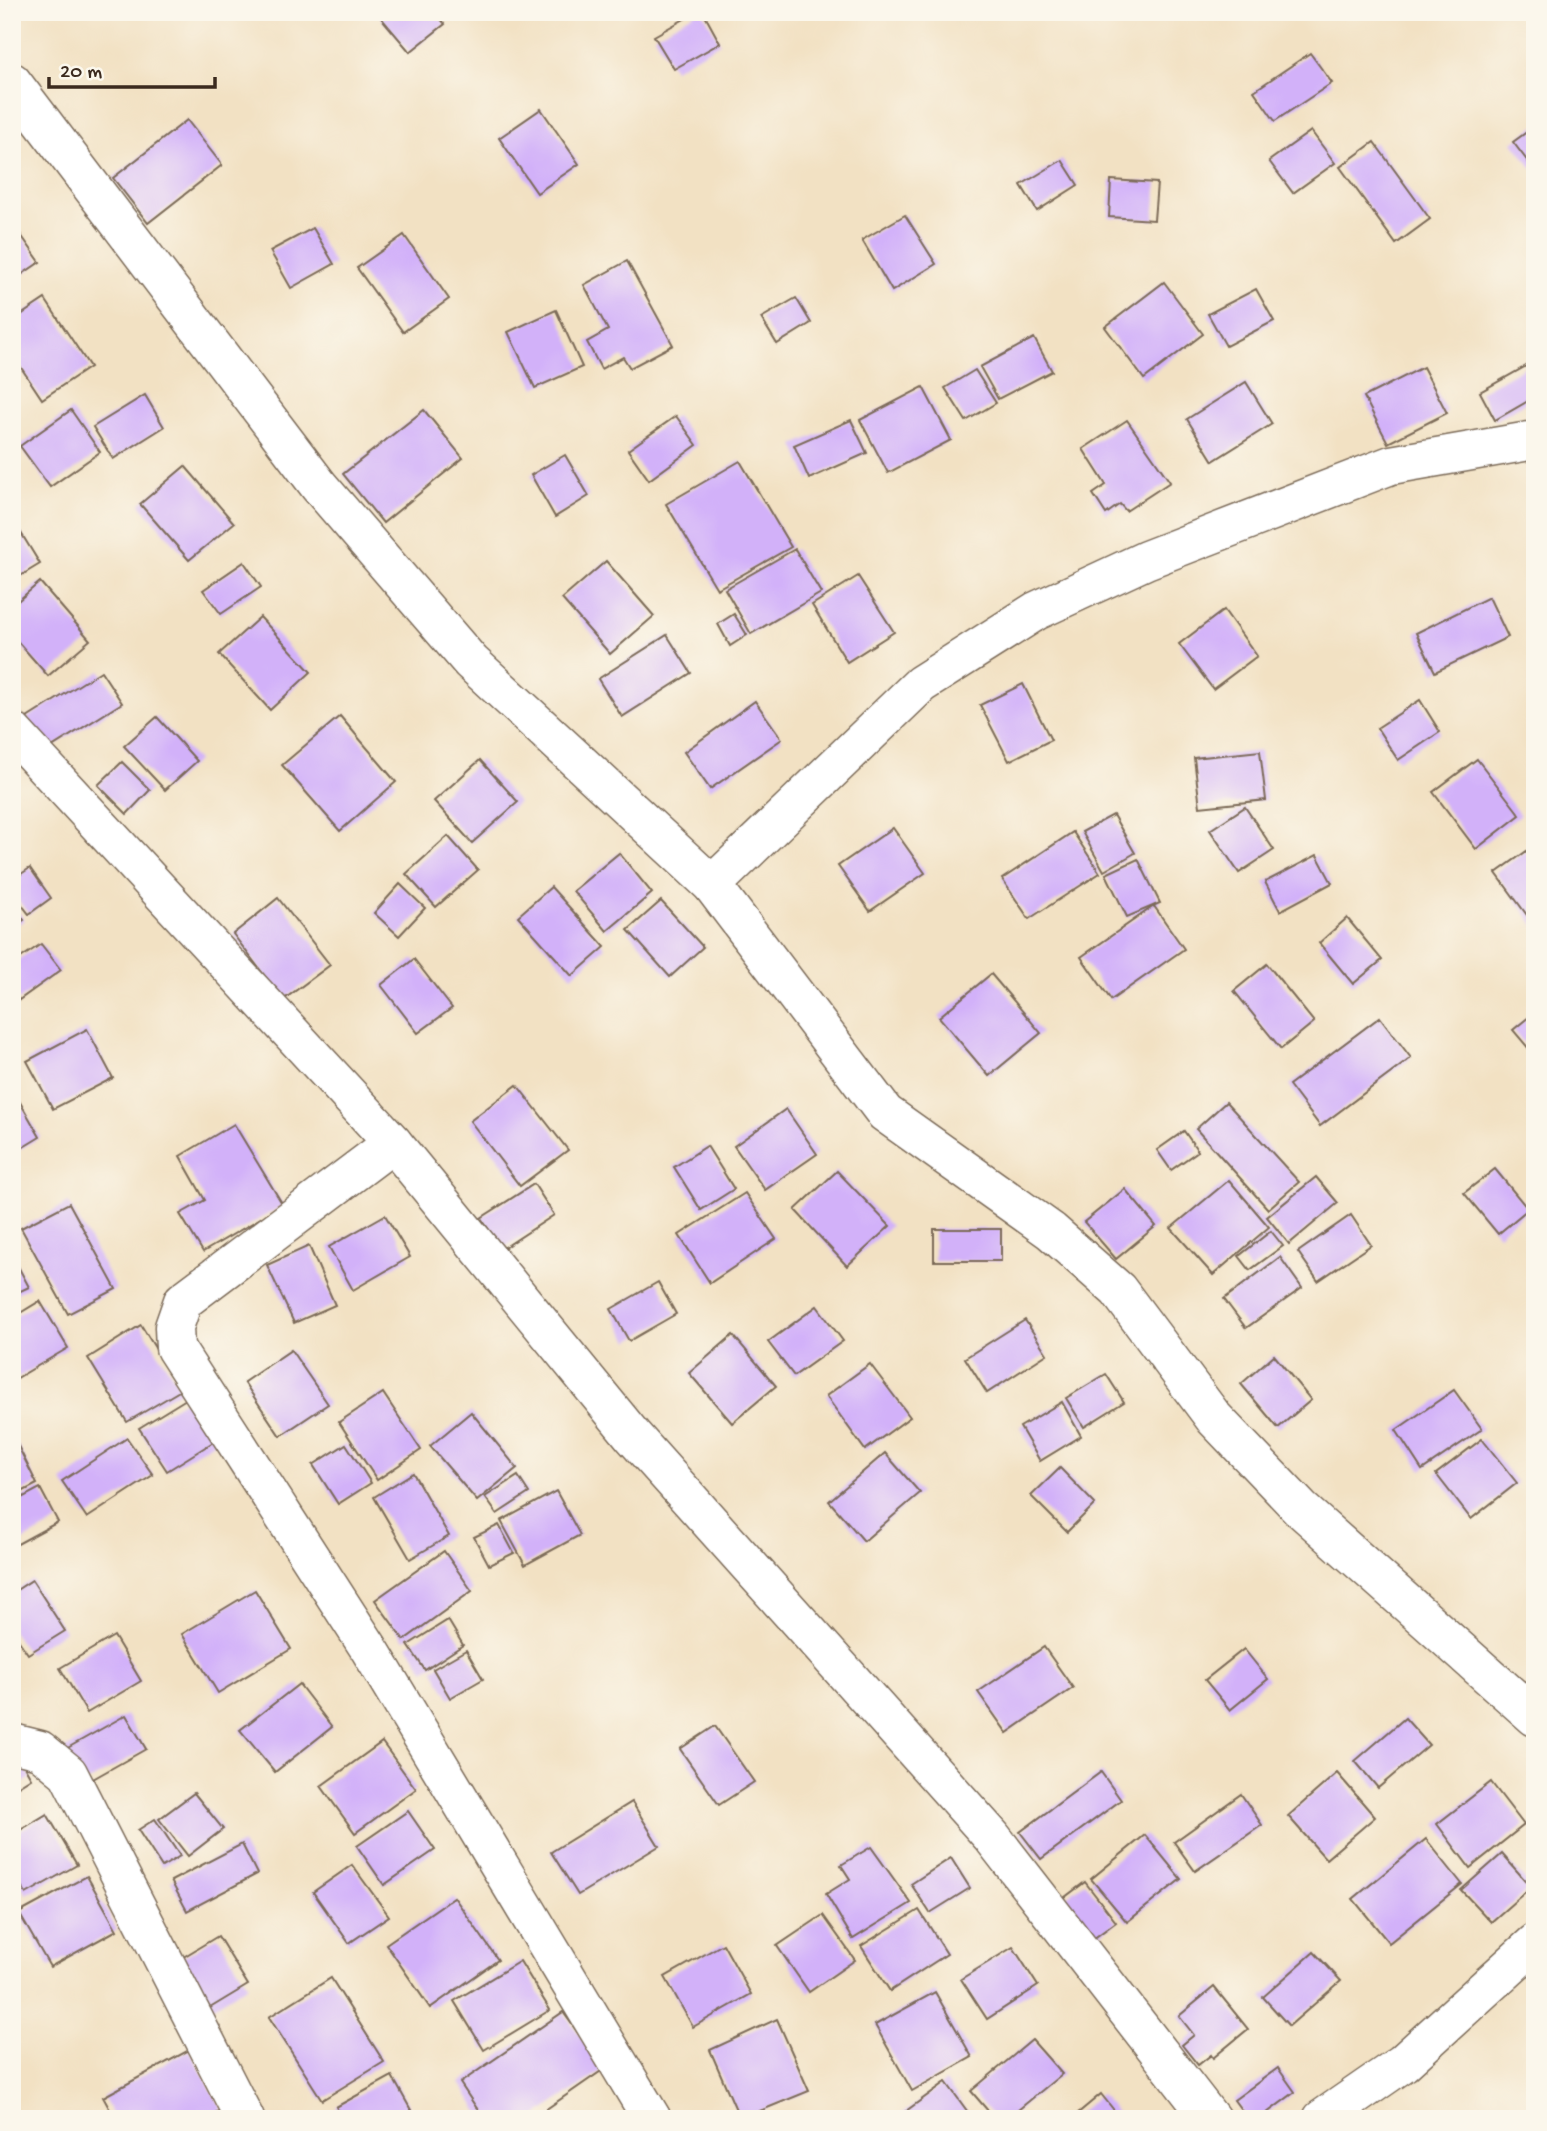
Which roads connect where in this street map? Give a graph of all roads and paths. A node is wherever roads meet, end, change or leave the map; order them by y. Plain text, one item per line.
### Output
1 (12, 82) edge
2 (1535, 440) edge
3 (12, 731) edge
4 (712, 885) junction
5 (393, 1143) junction
6 (1535, 1717) edge
7 (12, 1743) edge
8 (1535, 1943) edge
9 (245, 2119) edge
10 (652, 2119) edge
11 (1211, 2119) edge
12 (1322, 2119) edge

1 - 4 street
2 - 4 street
3 - 5 street
4 - 6 street
5 - 10 street
5 - 11 street
7 - 9 street
8 - 12 street

